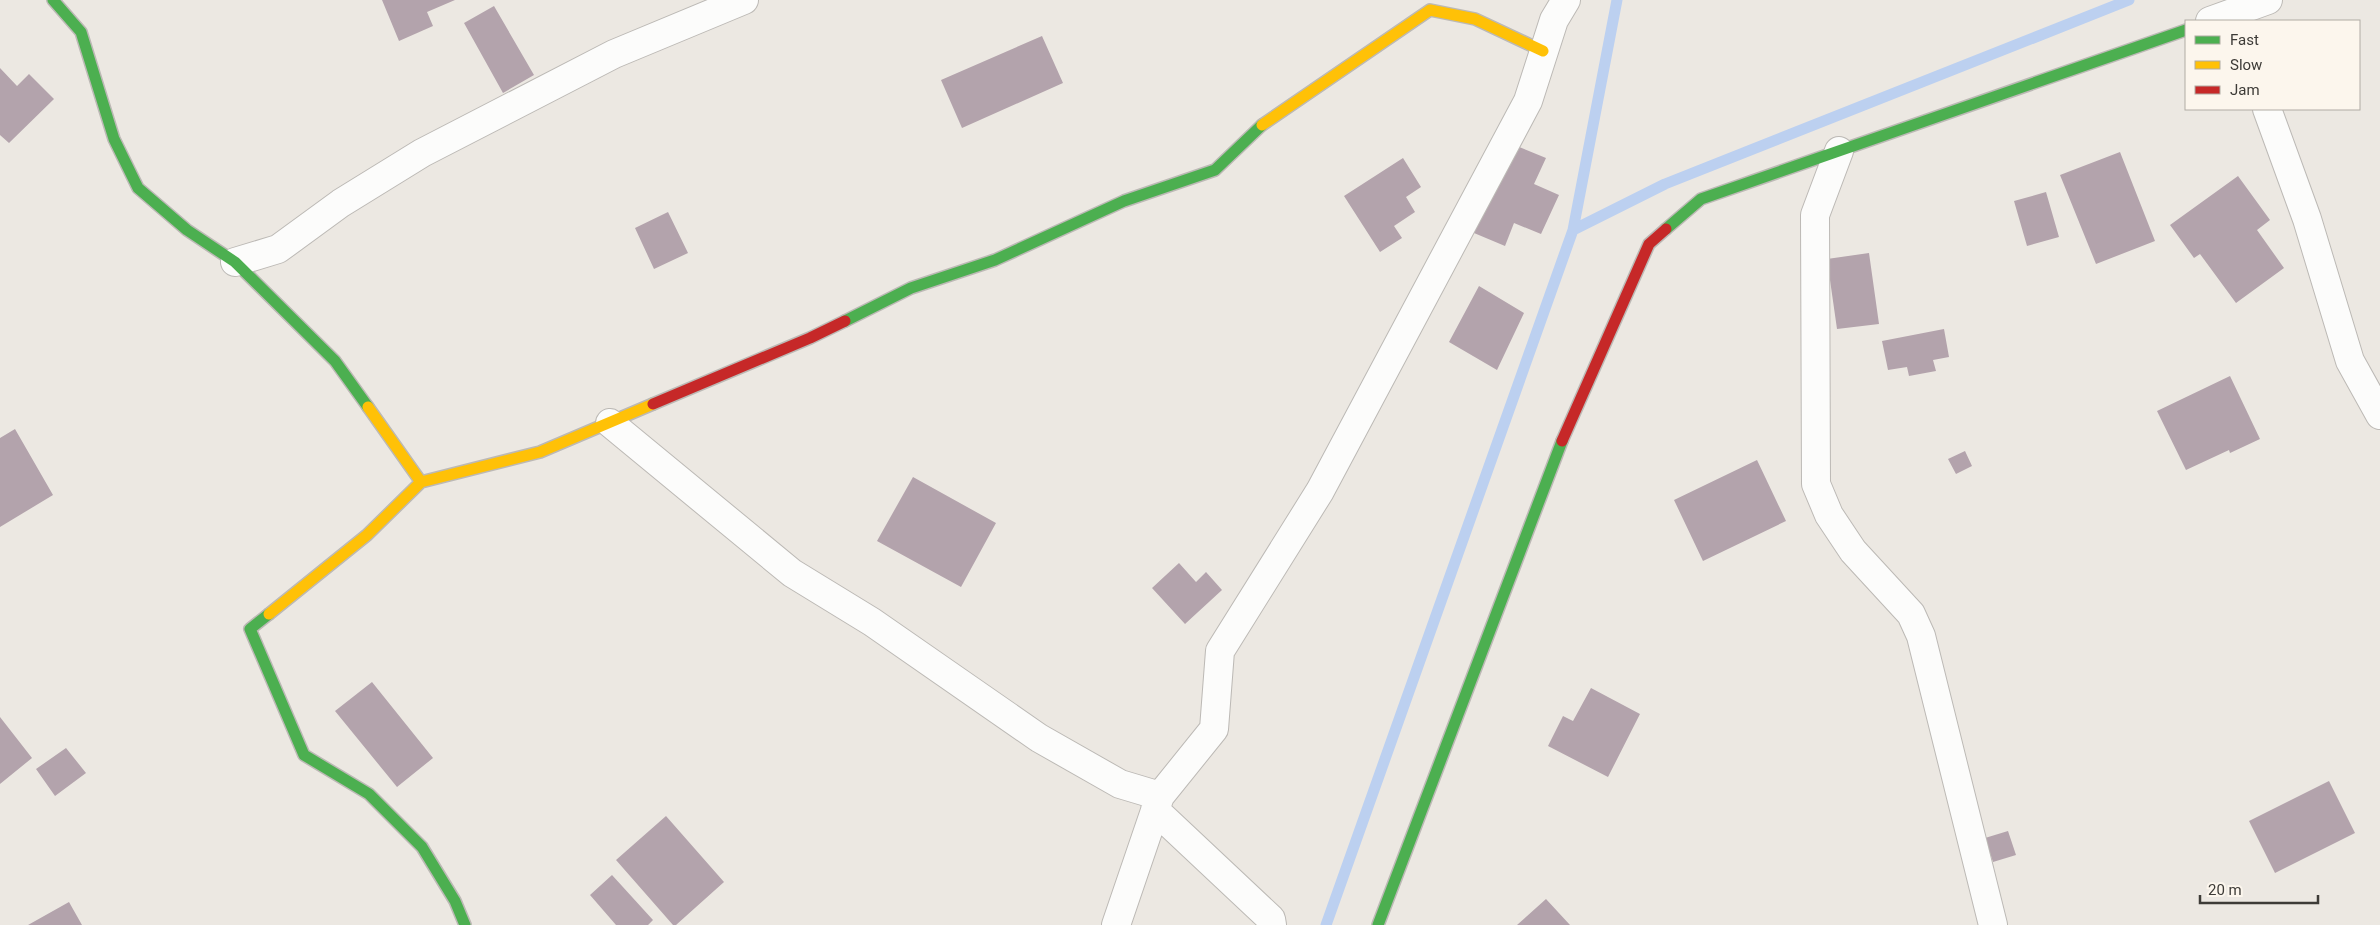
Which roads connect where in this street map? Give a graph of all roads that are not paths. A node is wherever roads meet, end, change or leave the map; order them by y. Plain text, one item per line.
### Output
1 (53, 0) edge
2 (744, 0) edge
3 (1566, 0) edge
4 (1428, 5) edge
5 (2254, 10) edge
6 (2214, 20) edge
7 (2185, 30) edge
8 (1543, 51) junction
9 (2267, 110) edge
10 (1839, 151) junction
11 (235, 262) junction
12 (2380, 415) edge
13 (610, 424) junction
14 (421, 482) junction
15 (1158, 803) junction
16 (465, 925) edge
17 (1116, 925) edge
18 (1272, 925) edge
19 (1378, 925) edge
20 (1994, 925) edge

1 - 11 street
2 - 11 street
3 - 8 street
4 - 8 street
4 - 13 street
5 - 6 street
7 - 10 street
8 - 15 street
9 - 12 street
10 - 19 street
10 - 20 street
11 - 14 street
13 - 14 street
13 - 15 street
14 - 16 street
15 - 17 street
15 - 18 street

